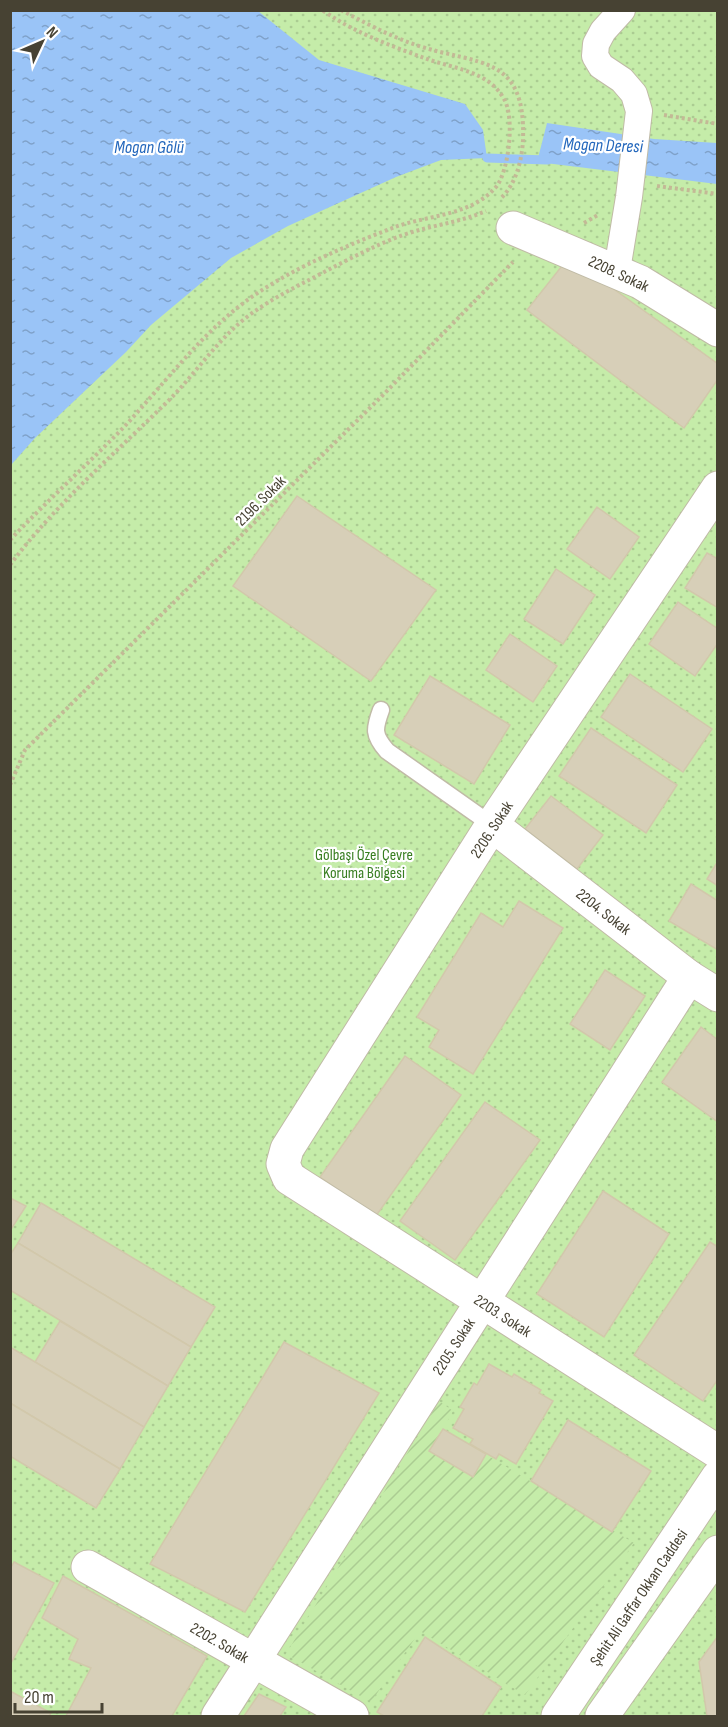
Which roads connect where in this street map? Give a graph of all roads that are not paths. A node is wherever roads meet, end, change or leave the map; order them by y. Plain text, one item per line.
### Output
1 (622, 10) edge
2 (508, 220) road end
3 (617, 270) junction
4 (717, 330) edge
5 (717, 488) edge
6 (381, 710) dead end
7 (492, 825) junction
8 (690, 977) junction
9 (717, 995) edge
10 (289, 1178) joint
11 (482, 1302) junction
12 (717, 1452) edge
13 (717, 1477) edge
14 (717, 1552) edge
15 (88, 1567) dead end
16 (254, 1662) junction
17 (218, 1716) edge
18 (352, 1716) edge
19 (558, 1716) edge
20 (602, 1716) edge

1 - 3 street
2 - 3 street, 2208. Sokak
3 - 4 street, 2208. Sokak
5 - 7 street, 2206. Sokak
6 - 7 lane
7 - 8 street, 2204. Sokak
7 - 10 street, 2206. Sokak
8 - 9 street, 2204. Sokak
8 - 11 street, 2205. Sokak
10 - 11 street, 2203. Sokak
11 - 12 street, 2203. Sokak
11 - 16 street, 2205. Sokak
13 - 19 street, Şehit Ali Gaffar Okkan Caddesi
14 - 20 street
15 - 16 street, 2202. Sokak
16 - 17 street, 2205. Sokak
16 - 18 street, 2202. Sokak

